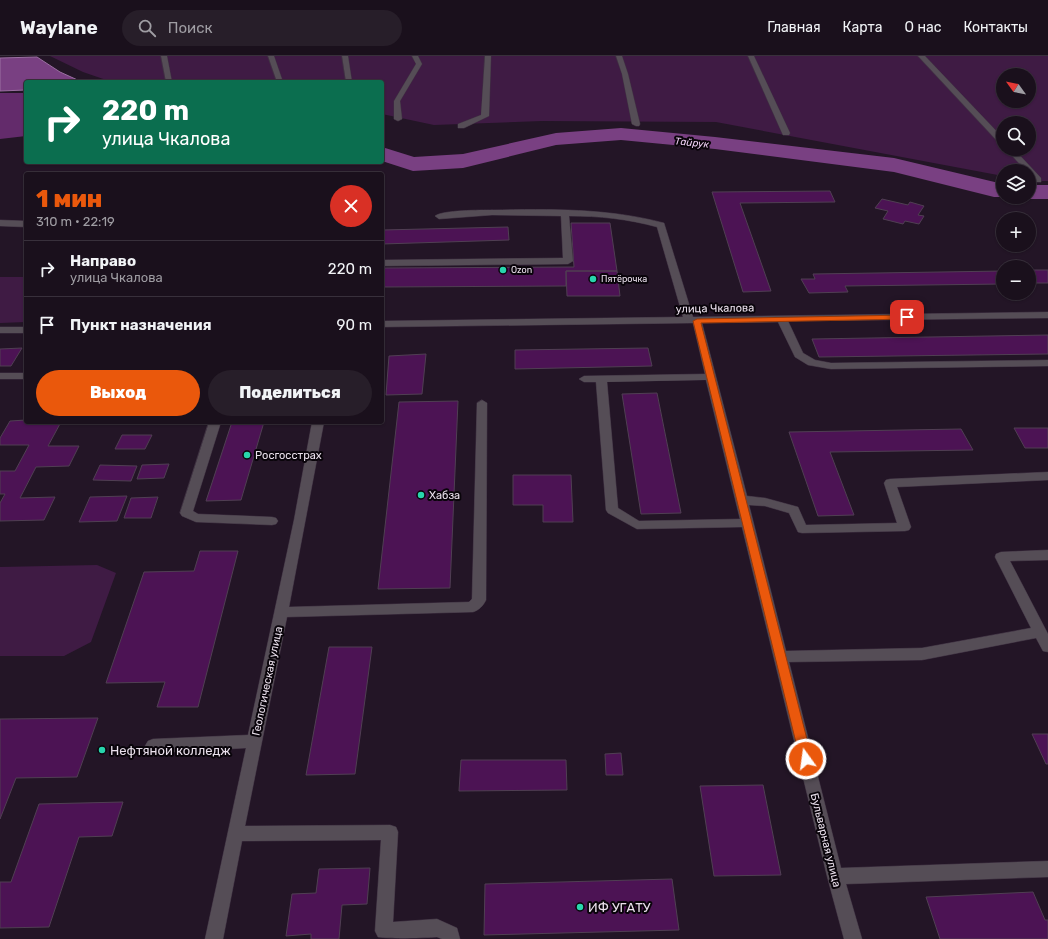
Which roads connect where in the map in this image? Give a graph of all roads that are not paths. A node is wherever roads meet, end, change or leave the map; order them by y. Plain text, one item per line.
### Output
1 (164, 56) edge
2 (271, 56) edge
3 (345, 56) edge
4 (415, 56) edge
5 (488, 56) edge
6 (618, 56) edge
7 (751, 56) edge
8 (921, 56) edge
9 (169, 80) edge
10 (279, 80) edge
11 (349, 80) edge
12 (398, 119) dead end
13 (636, 124) dead end
14 (461, 126) dead end
15 (786, 133) dead end
16 (996, 135) edge
17 (1016, 156) edge
18 (1038, 180) dead end
19 (565, 213) junction
20 (439, 216) dead end
21 (0, 223) edge
22 (24, 224) edge
23 (384, 263) edge
24 (1048, 315) edge
25 (782, 319) junction
26 (693, 321) junction
27 (384, 324) edge
28 (0, 330) edge
29 (24, 330) edge
30 (1048, 363) edge
31 (24, 375) edge
32 (0, 376) edge
33 (711, 377) junction
34 (584, 379) dead end
35 (601, 379) junction
36 (482, 403) dead end
37 (214, 424) edge
38 (318, 424) edge
39 (1048, 476) edge
40 (742, 500) junction
41 (272, 520) dead end
42 (748, 523) junction
43 (1048, 555) edge
44 (281, 612) junction
45 (1040, 632) junction
46 (1048, 647) edge
47 (782, 657) junction
48 (255, 741) junction
49 (153, 746) dead end
50 (236, 834) junction
51 (1048, 869) edge
52 (834, 876) junction
53 (214, 939) edge
54 (451, 939) edge
55 (853, 939) edge

1 - 9 street
2 - 10 street
3 - 11 street
4 - 12 street
5 - 14 street
6 - 13 street
7 - 15 street
8 - 16 street
17 - 18 street
19 - 20 street
19 - 23 street
19 - 26 street, Бульварная улица
21 - 22 street
24 - 25 street, улица Чкалова
25 - 26 street, улица Чкалова
25 - 30 street
26 - 27 street, улица Чкалова
26 - 33 street, Бульварная улица
28 - 29 street
31 - 32 street
33 - 35 street
33 - 40 street, Бульварная улица
34 - 35 street
35 - 42 street
36 - 44 street
37 - 41 street
38 - 44 street, Геологическая улица
39 - 40 street
40 - 42 street, Бульварная улица
42 - 47 street, Бульварная улица
43 - 45 street
44 - 48 street, Геологическая улица
45 - 46 street
45 - 47 street
47 - 52 street, Бульварная улица
48 - 49 street
48 - 50 street, Геологическая улица
50 - 53 street, Геологическая улица
50 - 54 street
51 - 52 street
52 - 55 street, Бульварная улица

